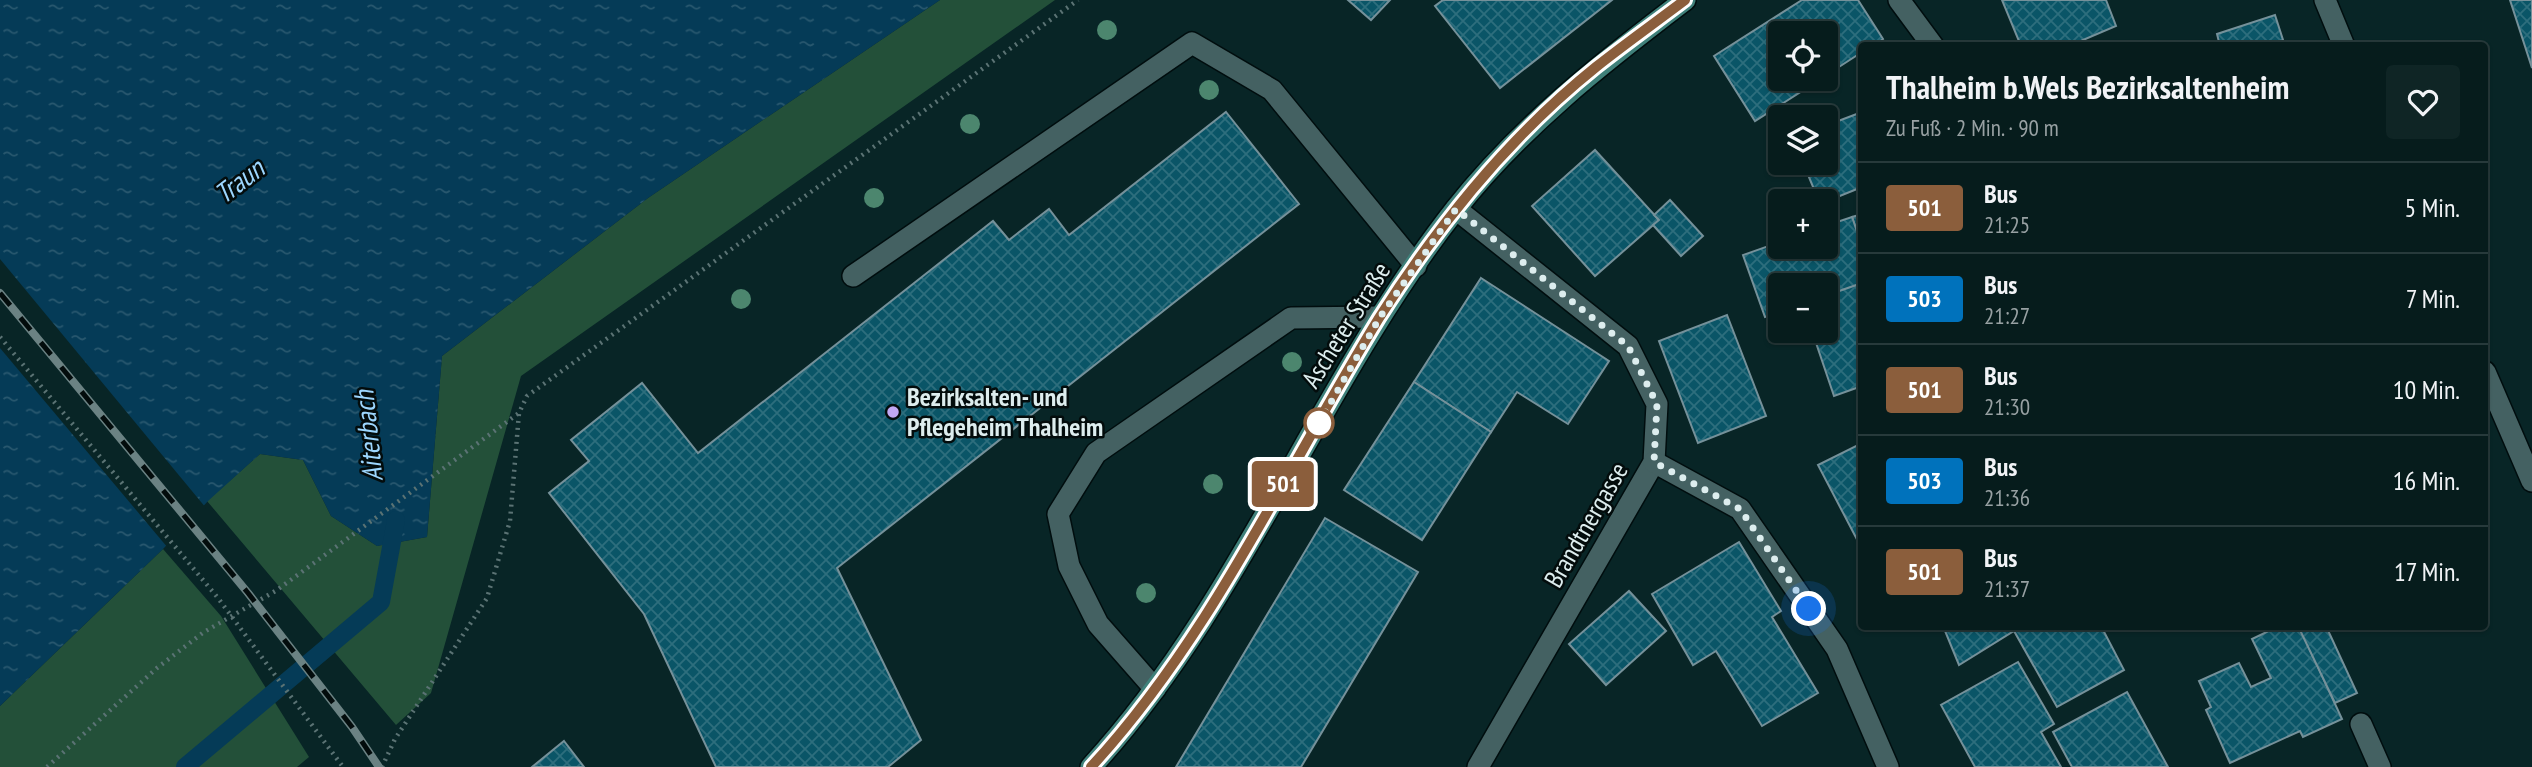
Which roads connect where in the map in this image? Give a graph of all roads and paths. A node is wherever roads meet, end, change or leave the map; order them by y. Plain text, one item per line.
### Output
1 (1078, 0) edge
2 (1685, 0) edge
3 (1899, 0) edge
4 (2325, 0) edge
5 (1930, 42) edge
6 (2342, 42) edge
7 (1456, 209) junction
8 (1416, 266) junction
9 (853, 276) dead end
10 (1380, 317) junction
11 (0, 337) edge
12 (2488, 379) edge
13 (519, 412) junction
14 (1654, 462) junction
15 (2532, 481) edge
16 (1155, 689) junction
17 (2361, 724) dead end
18 (47, 767) edge
19 (343, 767) edge
20 (382, 767) edge
21 (1091, 767) edge
22 (1478, 767) edge
23 (1888, 767) edge
24 (2380, 767) edge

1 - 13 path
2 - 7 main road, Ascheter Straße
3 - 5 street
4 - 6 street
7 - 8 main road, Ascheter Straße
7 - 14 street, Brandtnergasse
8 - 9 street
8 - 10 main road, Ascheter Straße
10 - 16 main road, Ascheter Straße
10 - 16 street
11 - 19 path, bridge
12 - 15 street
13 - 18 path
13 - 20 path
14 - 22 street, Brandtnergasse
14 - 23 street
16 - 21 main road, Ascheter Straße
17 - 24 street

